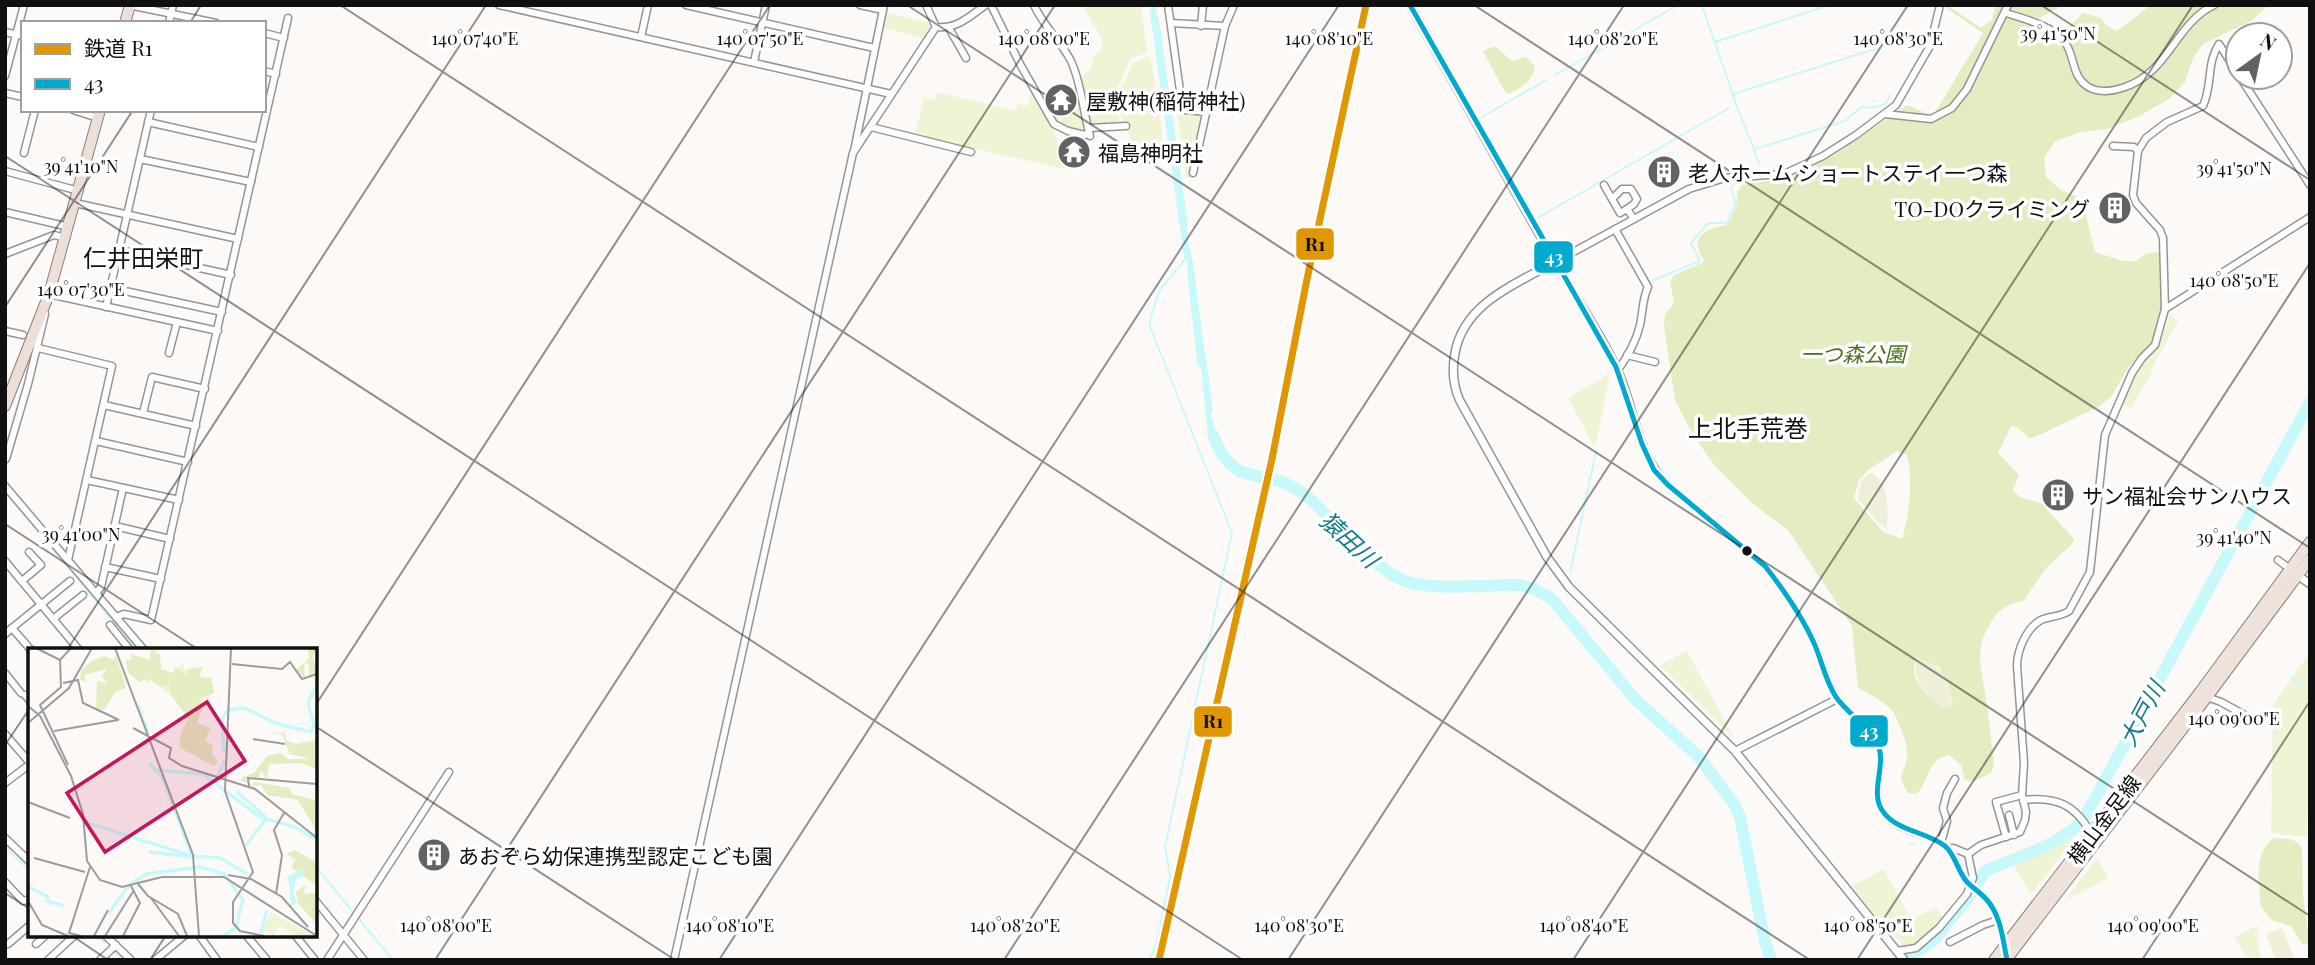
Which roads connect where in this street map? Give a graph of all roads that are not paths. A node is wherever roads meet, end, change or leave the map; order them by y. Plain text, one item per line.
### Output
1 (129, 5) edge
2 (499, 5) edge
3 (648, 5) edge
4 (686, 5) edge
5 (766, 5) edge
6 (860, 5) edge
7 (926, 5) edge
8 (988, 5) edge
9 (1034, 5) edge
10 (1168, 5) edge
11 (1203, 5) edge
12 (1234, 5) edge
13 (1410, 5) edge
14 (1940, 5) edge
15 (2008, 5) edge
16 (2214, 5) edge
17 (529, 8) edge
18 (883, 8) edge
19 (172, 9) edge
20 (2006, 13) junction
21 (288, 18) dead end
22 (210, 21) edge
23 (762, 22) junction
24 (1171, 23) junction
25 (1201, 26) junction
26 (1225, 26) junction
27 (936, 27) junction
28 (949, 28) junction
29 (5, 32) edge
30 (266, 34) edge
31 (19, 35) edge
32 (641, 37) junction
33 (284, 38) junction
34 (874, 48) junction
35 (2224, 52) edge
36 (966, 58) dead end
37 (754, 62) junction
38 (266, 72) edge
39 (276, 74) junction
40 (5, 76) edge
41 (865, 88) junction
42 (2249, 91) edge
43 (891, 94) junction
44 (266, 110) edge
45 (34, 112) edge
46 (150, 112) edge
47 (266, 112) edge
48 (1207, 112) junction
49 (99, 114) edge
50 (1885, 114) junction
51 (148, 122) junction
52 (1126, 126) dead end
53 (871, 127) junction
54 (1089, 133) junction
55 (2113, 146) dead end
56 (259, 147) junction
57 (2138, 151) junction
58 (971, 152) dead end
59 (23, 153) dead end
60 (853, 153) junction
61 (140, 159) junction
62 (5, 172) edge
63 (1193, 173) dead end
64 (251, 182) junction
65 (1604, 185) dead end
66 (2310, 185) edge
67 (79, 191) junction
68 (1612, 199) junction
69 (75, 203) junction
70 (1628, 209) junction
71 (5, 212) edge
72 (128, 215) junction
73 (2310, 217) edge
74 (1634, 219) junction
75 (1615, 229) junction
76 (67, 232) junction
77 (239, 239) junction
78 (120, 250) junction
79 (5, 254) edge
80 (1555, 262) junction
81 (231, 275) junction
82 (111, 288) junction
83 (49, 293) junction
84 (106, 307) junction
85 (2165, 309) junction
86 (222, 312) junction
87 (177, 322) junction
88 (5, 331) edge
89 (218, 331) junction
90 (23, 335) dead end
91 (38, 348) junction
92 (169, 353) dead end
93 (1627, 355) junction
94 (1655, 362) dead end
95 (1618, 370) junction
96 (205, 389) junction
97 (104, 405) junction
98 (5, 406) edge
99 (143, 413) junction
100 (196, 426) junction
101 (96, 441) junction
102 (5, 460) edge
103 (188, 462) junction
104 (88, 480) junction
105 (5, 486) edge
106 (124, 488) junction
107 (179, 500) junction
108 (115, 526) junction
109 (170, 539) junction
110 (2310, 542) edge
111 (29, 551) dead end
112 (2278, 559) dead end
113 (2310, 559) edge
114 (68, 560) junction
115 (5, 561) edge
116 (105, 566) junction
117 (2294, 572) junction
118 (161, 579) junction
119 (22, 581) junction
120 (70, 581) dead end
121 (2310, 584) edge
122 (96, 593) junction
123 (83, 595) dead end
124 (41, 604) junction
125 (116, 617) junction
126 (53, 620) junction
127 (110, 625) dead end
128 (12, 628) junction
129 (5, 634) edge
130 (29, 648) edge
131 (77, 648) edge
132 (129, 648) edge
133 (142, 648) edge
134 (5, 673) edge
135 (25, 696) edge
136 (2207, 697) junction
137 (1837, 699) junction
138 (2250, 718) dead end
139 (5, 734) edge
140 (1735, 751) junction
141 (28, 761) edge
142 (28, 765) edge
143 (449, 772) dead end
144 (1955, 779) dead end
145 (5, 783) edge
146 (2022, 797) junction
147 (2009, 816) dead end
148 (2010, 836) junction
149 (5, 838) edge
150 (2094, 839) junction
151 (1941, 843) junction
152 (1948, 849) junction
153 (1968, 854) junction
154 (28, 860) edge
155 (5, 882) edge
156 (1972, 886) junction
157 (28, 900) edge
158 (317, 902) edge
159 (1998, 920) junction
160 (28, 927) edge
161 (343, 934) junction
162 (44, 937) edge
163 (73, 937) edge
164 (108, 937) edge
165 (183, 937) edge
166 (200, 937) edge
167 (248, 937) edge
168 (297, 937) edge
169 (1950, 942) dead end
170 (8, 944) dead end
171 (36, 944) dead end
172 (116, 945) junction
173 (2005, 946) junction
174 (1901, 955) edge
175 (2006, 959) edge
176 (48, 960) edge
177 (100, 960) edge
178 (131, 960) edge
179 (155, 960) edge
180 (217, 960) edge
181 (267, 960) edge
182 (315, 960) edge
183 (327, 960) edge
184 (363, 960) edge
185 (674, 960) edge
186 (1994, 960) edge

1 - 19 street
2 - 17 street
3 - 32 street
4 - 23 street
5 - 23 street
6 - 18 street
7 - 27 street
8 - 28 street
8 - 54 street
9 - 54 street
10 - 24 street
11 - 25 street
12 - 26 street
13 - 80 street
14 - 50 street
15 - 20 street
16 - 20 street
17 - 32 street
18 - 34 street
19 - 22 street
20 - 50 street
21 - 33 street
23 - 34 street
23 - 37 street
24 - 25 street
24 - 48 street
25 - 26 street
26 - 48 street
27 - 28 street
27 - 43 street
28 - 36 street
29 - 31 street
30 - 33 street
31 - 40 street
32 - 37 street
33 - 39 street
34 - 41 street
35 - 57 street
37 - 41 street
38 - 39 street
39 - 44 street
41 - 43 street
41 - 60 street
42 - 66 street
43 - 53 street
45 - 59 street
46 - 51 street
47 - 56 street
48 - 63 street
49 - 67 highway
50 - 74 street
51 - 56 street
51 - 61 street
52 - 54 street
53 - 58 street
53 - 60 street
55 - 57 street
56 - 64 street
57 - 85 street
60 - 185 street
61 - 64 street
61 - 72 street
62 - 67 street
64 - 77 street
65 - 68 street
67 - 69 highway
68 - 70 street
68 - 70 street
69 - 72 street
69 - 76 highway
70 - 74 street
71 - 76 street
72 - 77 street
72 - 78 street
73 - 85 street
74 - 75 street
75 - 80 street
75 - 93 street
76 - 79 street
76 - 83 highway
77 - 81 street
78 - 81 street
78 - 82 street
80 - 95 street
80 - 140 street
81 - 86 street
82 - 84 street
82 - 86 street
83 - 84 street
83 - 91 street
83 - 98 highway
84 - 87 street
85 - 146 street
86 - 89 street
87 - 89 street
87 - 92 street
88 - 90 street
89 - 96 street
91 - 97 street
91 - 102 street
93 - 94 street
93 - 95 street
95 - 137 street
96 - 99 street
96 - 100 street
97 - 99 street
97 - 101 street
99 - 100 street
100 - 103 street
101 - 103 street
101 - 104 street
103 - 107 street
104 - 106 street
104 - 114 street
105 - 114 street
106 - 107 street
106 - 108 street
107 - 109 street
108 - 109 street
108 - 116 street
109 - 118 street
110 - 117 main road, 横山金足線
111 - 119 street
112 - 117 street
113 - 117 main road, 横山金足線
114 - 122 street
115 - 119 street
116 - 118 street
116 - 122 street
117 - 121 street
117 - 136 main road, 横山金足線
117 - 150 main road, 横山金足線
118 - 125 street
119 - 124 street
120 - 124 street
122 - 125 street
123 - 126 street
124 - 126 street
124 - 128 street
125 - 133 street
126 - 131 street
127 - 132 street
128 - 129 street
128 - 130 street
134 - 135 street
136 - 138 street
136 - 150 main road, 横山金足線
137 - 140 street
137 - 151 street
139 - 141 street
140 - 174 street
142 - 145 street
143 - 161 street
144 - 151 street
146 - 148 street
146 - 148 street
146 - 150 street
147 - 148 street
148 - 153 street
149 - 154 street
150 - 173 main road, 横山金足線
150 - 175 main road, 横山金足線
151 - 152 street
152 - 153 street
152 - 156 street
153 - 156 street
155 - 157 street
156 - 159 street
156 - 174 street
158 - 161 street
159 - 169 street
159 - 173 street
160 - 170 street
161 - 183 street
161 - 184 street
162 - 171 street
163 - 176 street
164 - 172 street
165 - 179 street
166 - 180 street
167 - 181 street
168 - 182 street
172 - 177 street
172 - 178 street
173 - 175 street
173 - 186 main road, 横山金足線

